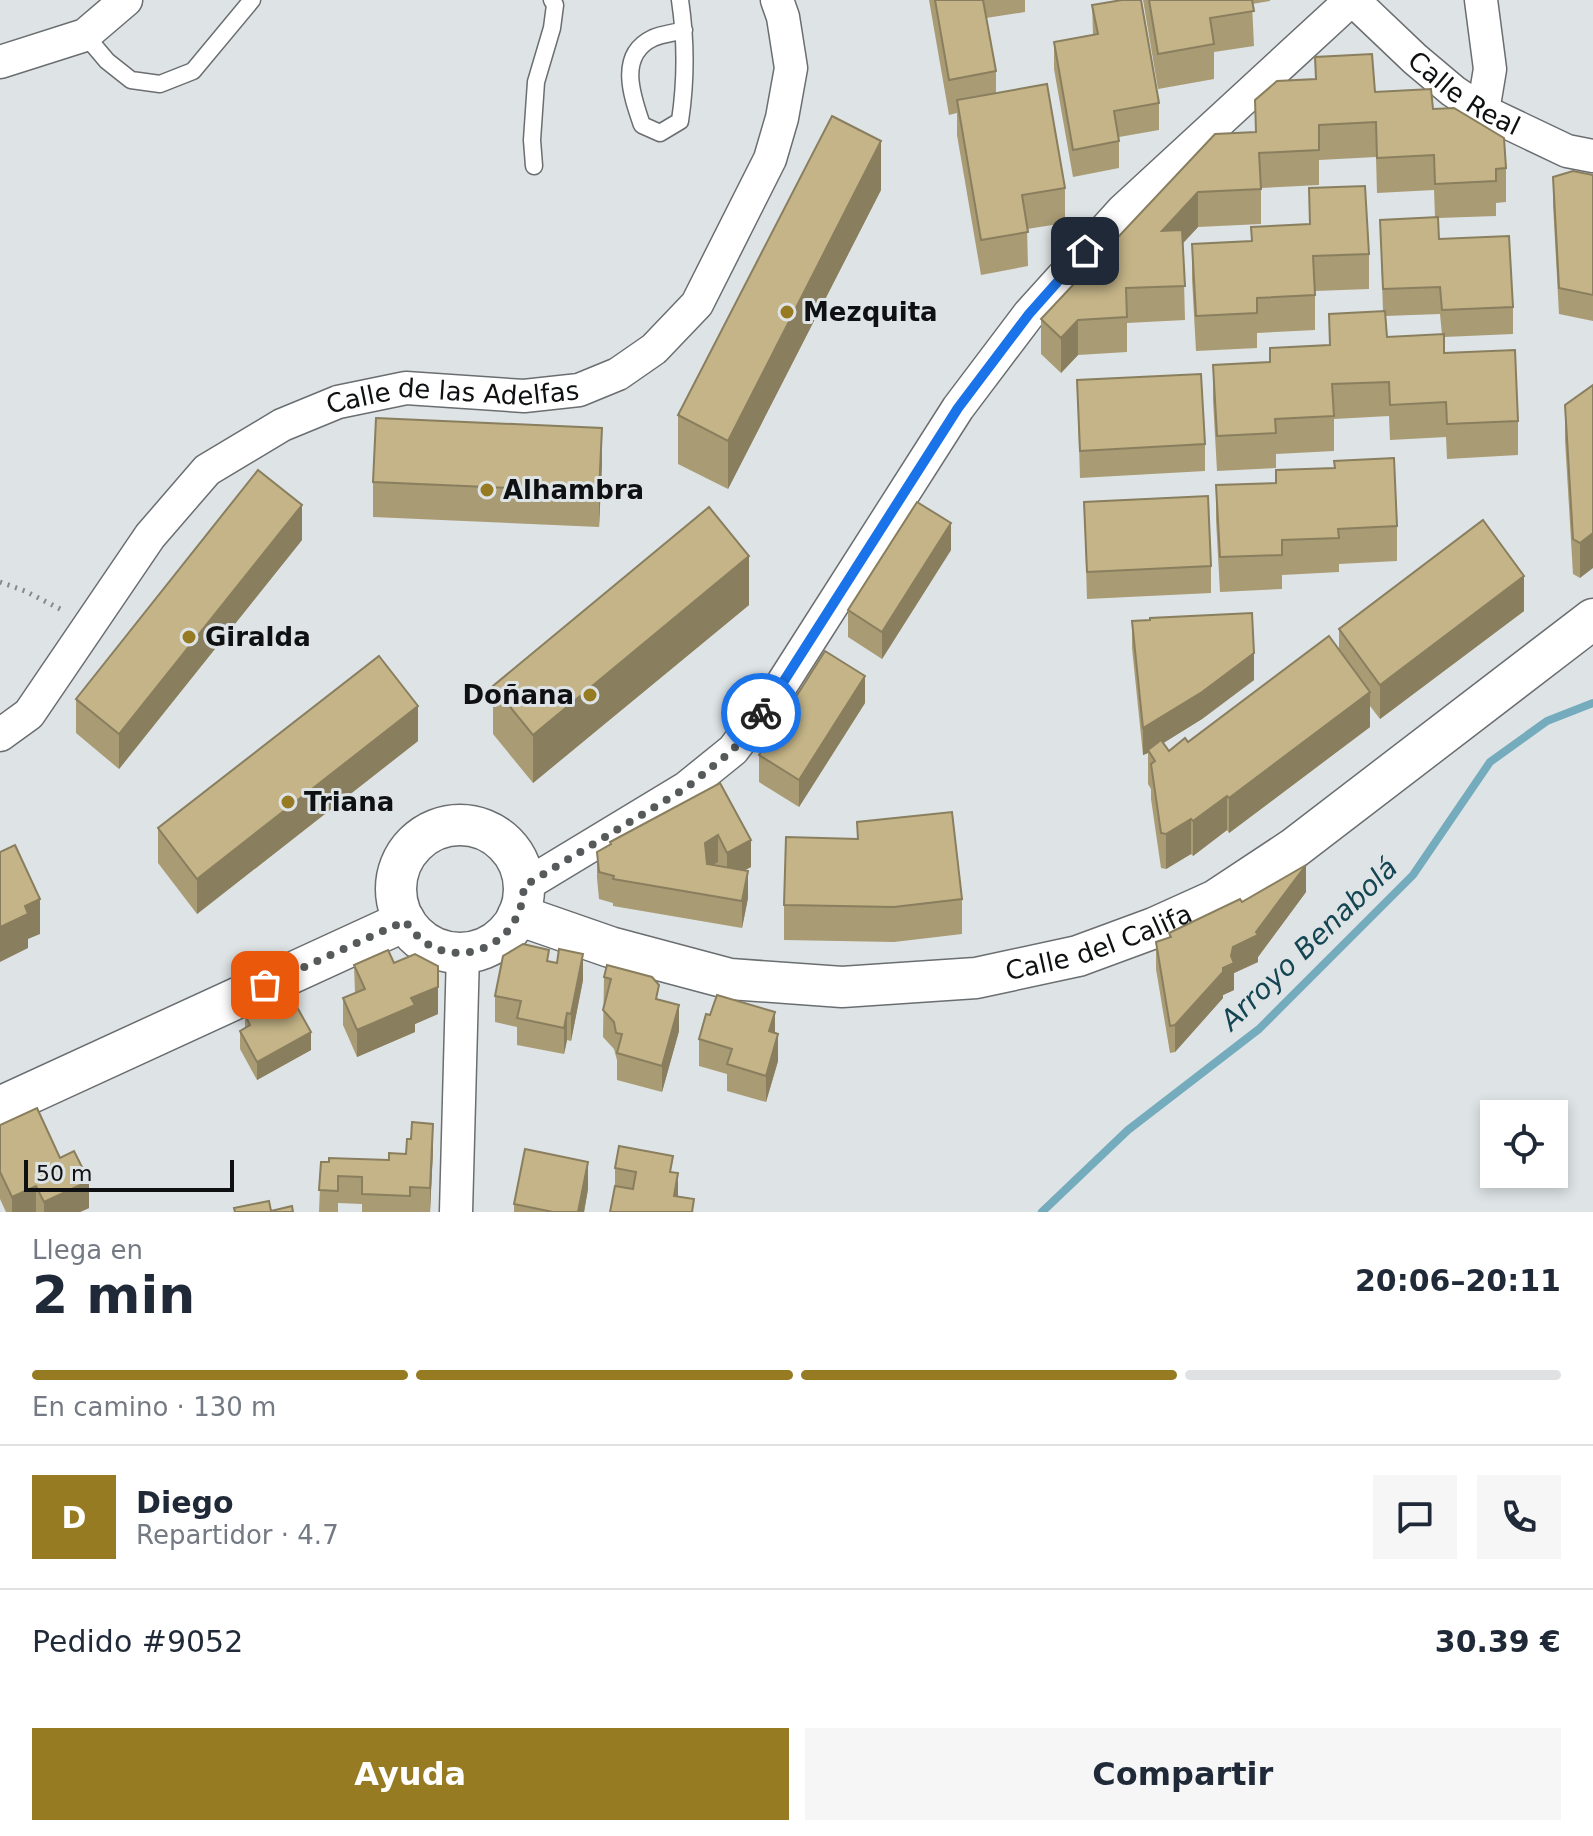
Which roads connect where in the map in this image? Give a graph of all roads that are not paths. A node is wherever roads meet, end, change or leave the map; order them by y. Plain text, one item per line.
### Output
1 (126, 0) edge
2 (252, 0) edge
3 (552, 0) edge
4 (680, 0) edge
5 (777, 0) edge
6 (1352, 0) edge
7 (1481, 0) edge
8 (684, 30) junction
9 (85, 35) junction
10 (0, 62) edge
11 (1483, 111) junction
12 (1593, 156) edge
13 (534, 166) dead end
14 (1593, 619) edge
15 (0, 735) edge
16 (521, 901) junction
17 (405, 921) junction
18 (463, 953) junction
19 (0, 1107) edge
20 (456, 1212) edge

1 - 9 street
2 - 9 lane
3 - 13 lane
4 - 8 lane
5 - 15 street, Calle de las Adelfas
6 - 11 street, Calle Real
6 - 16 street
7 - 11 street
8 - 8 lane
9 - 10 street
11 - 12 street, Calle Real
14 - 16 street, Calle del Califa
16 - 17 street
16 - 18 street
17 - 18 street
17 - 19 street
18 - 20 street

